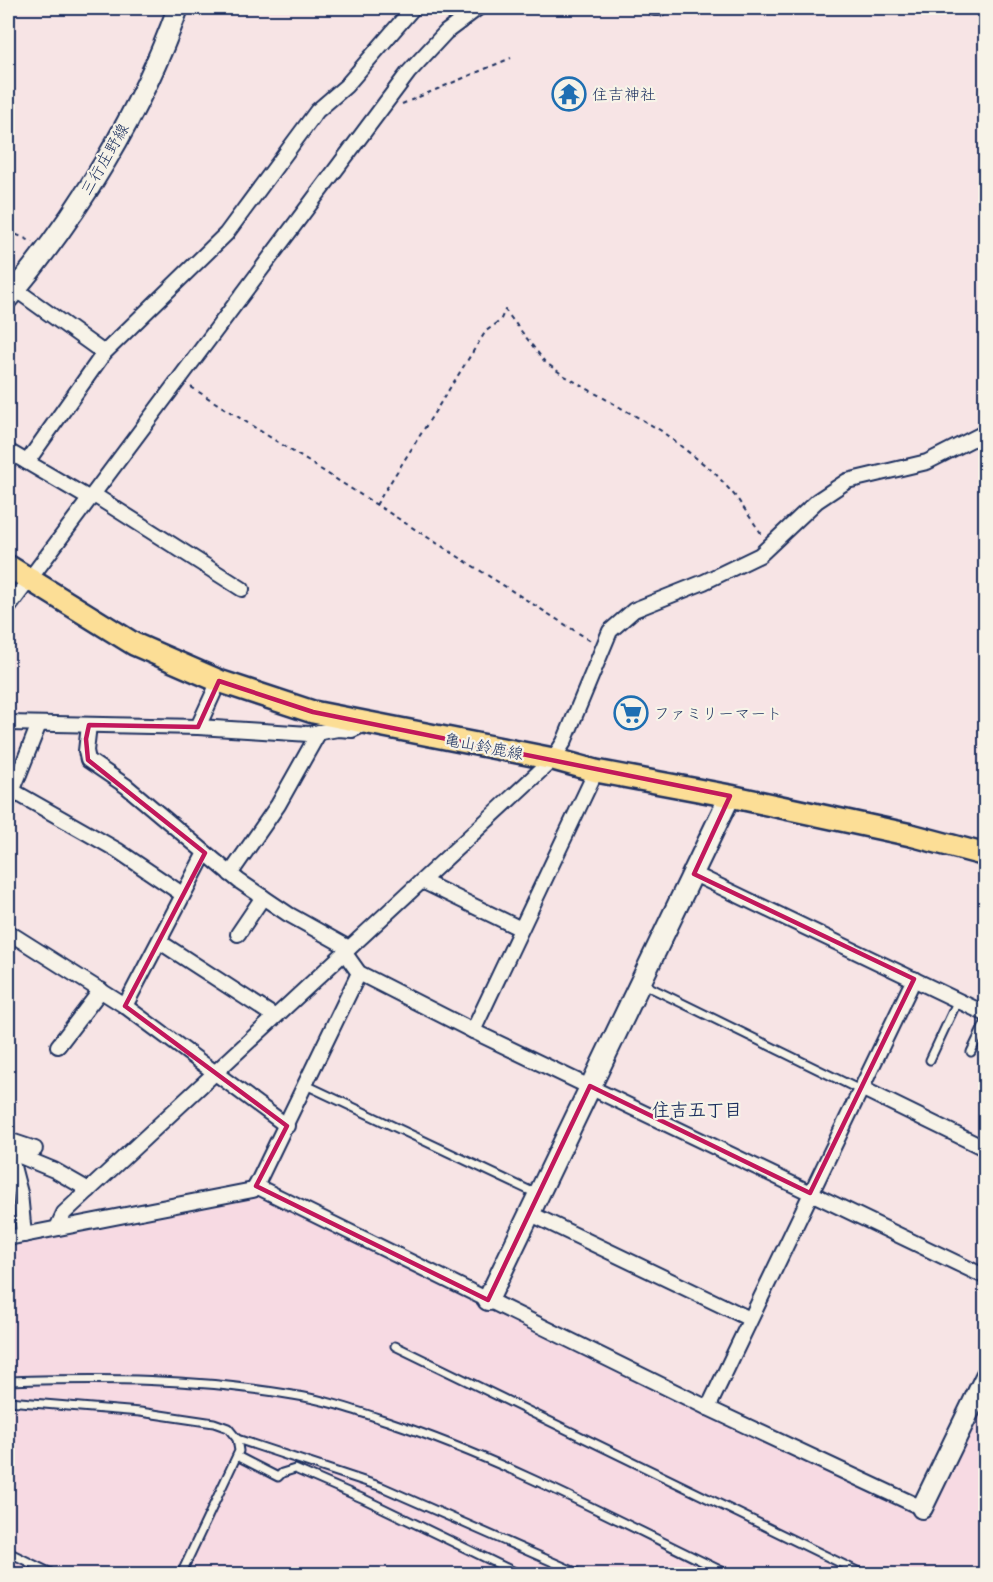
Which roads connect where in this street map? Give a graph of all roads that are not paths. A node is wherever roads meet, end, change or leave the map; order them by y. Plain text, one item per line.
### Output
1 (178, 8) edge
2 (413, 8) edge
3 (459, 8) edge
4 (478, 8) edge
5 (654, 8) edge
6 (660, 8) edge
7 (446, 32) junction
8 (11, 293) edge
9 (104, 353) junction
10 (986, 432) edge
11 (8, 451) edge
12 (27, 462) junction
13 (92, 497) junction
14 (8, 566) edge
15 (29, 579) junction
16 (242, 589) dead end
17 (8, 608) edge
18 (219, 681) junction
19 (8, 723) edge
20 (367, 723) junction
21 (39, 724) junction
22 (89, 725) junction
23 (198, 727) junction
24 (319, 732) junction
25 (553, 759) junction
26 (596, 771) junction
27 (730, 796) junction
28 (10, 797) edge
29 (205, 853) junction
30 (986, 855) edge
31 (230, 874) junction
32 (694, 874) junction
33 (422, 881) junction
34 (182, 894) junction
35 (262, 897) junction
36 (521, 929) junction
37 (8, 932) edge
38 (238, 934) dead end
39 (160, 942) junction
40 (347, 950) junction
41 (359, 973) junction
42 (914, 979) junction
43 (641, 983) junction
44 (101, 990) junction
45 (958, 1000) junction
46 (125, 1006) junction
47 (986, 1014) edge
48 (274, 1016) junction
49 (986, 1021) edge
50 (473, 1031) junction
51 (58, 1046) dead end
52 (971, 1052) dead end
53 (930, 1060) dead end
54 (214, 1072) junction
55 (306, 1085) junction
56 (590, 1086) junction
57 (860, 1089) junction
58 (287, 1126) junction
59 (9, 1146) edge
60 (35, 1149) dead end
61 (986, 1149) edge
62 (256, 1186) junction
63 (89, 1190) junction
64 (810, 1193) junction
65 (538, 1195) junction
66 (529, 1213) junction
67 (57, 1228) junction
68 (24, 1235) junction
69 (8, 1238) edge
70 (986, 1277) edge
71 (488, 1300) junction
72 (750, 1319) junction
73 (395, 1346) dead end
74 (986, 1376) edge
75 (8, 1381) edge
76 (8, 1401) edge
77 (708, 1408) junction
78 (237, 1438) junction
79 (237, 1456) junction
80 (922, 1508) joint
81 (8, 1552) edge
82 (53, 1575) edge
83 (181, 1575) edge
84 (519, 1575) edge
85 (580, 1575) edge
86 (728, 1575) edge
87 (862, 1575) edge

1 - 8 street, 三行庄野線
2 - 9 street
3 - 7 street
4 - 7 street
5 - 6 street
7 - 13 street
8 - 9 street
9 - 12 street
10 - 25 street
11 - 12 street
12 - 13 street
13 - 15 street
13 - 16 street
14 - 15 main road, 亀山鈴鹿線
15 - 17 street
15 - 18 main road, 亀山鈴鹿線
18 - 20 main road, 亀山鈴鹿線
18 - 23 street
19 - 21 street
20 - 24 street
20 - 25 main road, 亀山鈴鹿線
21 - 22 street
21 - 28 street
22 - 23 street
22 - 29 street
23 - 24 street
24 - 31 street
25 - 26 main road, 亀山鈴鹿線
25 - 33 street
26 - 27 main road, 亀山鈴鹿線
26 - 36 street
27 - 30 main road, 亀山鈴鹿線
27 - 32 street
28 - 34 street
29 - 31 street
29 - 34 street
31 - 35 street
32 - 42 street
32 - 43 street
33 - 36 street
33 - 40 street
34 - 39 street
35 - 38 street
35 - 40 street
36 - 50 street
37 - 44 street
39 - 46 street
39 - 48 street
40 - 41 street
40 - 48 street
41 - 50 street
41 - 55 street
42 - 45 street
42 - 57 street
43 - 56 street
43 - 57 lane
44 - 46 street
44 - 51 street
45 - 47 street
45 - 53 lane
46 - 54 street
48 - 54 street
49 - 52 lane
50 - 56 street
54 - 58 street
54 - 63 street
55 - 58 street
55 - 65 lane
56 - 64 street
56 - 65 street
57 - 61 street
57 - 64 street
58 - 62 street
59 - 60 street
59 - 63 street
59 - 68 street
62 - 67 street
62 - 71 street
63 - 67 street
64 - 70 street
64 - 72 street
65 - 66 street
66 - 71 street
66 - 72 street
67 - 68 street
68 - 69 street
71 - 77 street
72 - 77 street
73 - 87 lane
74 - 80 street
75 - 86 lane
76 - 78 lane
77 - 80 street
78 - 79 lane
78 - 85 lane
79 - 83 lane
79 - 84 lane
81 - 82 lane

